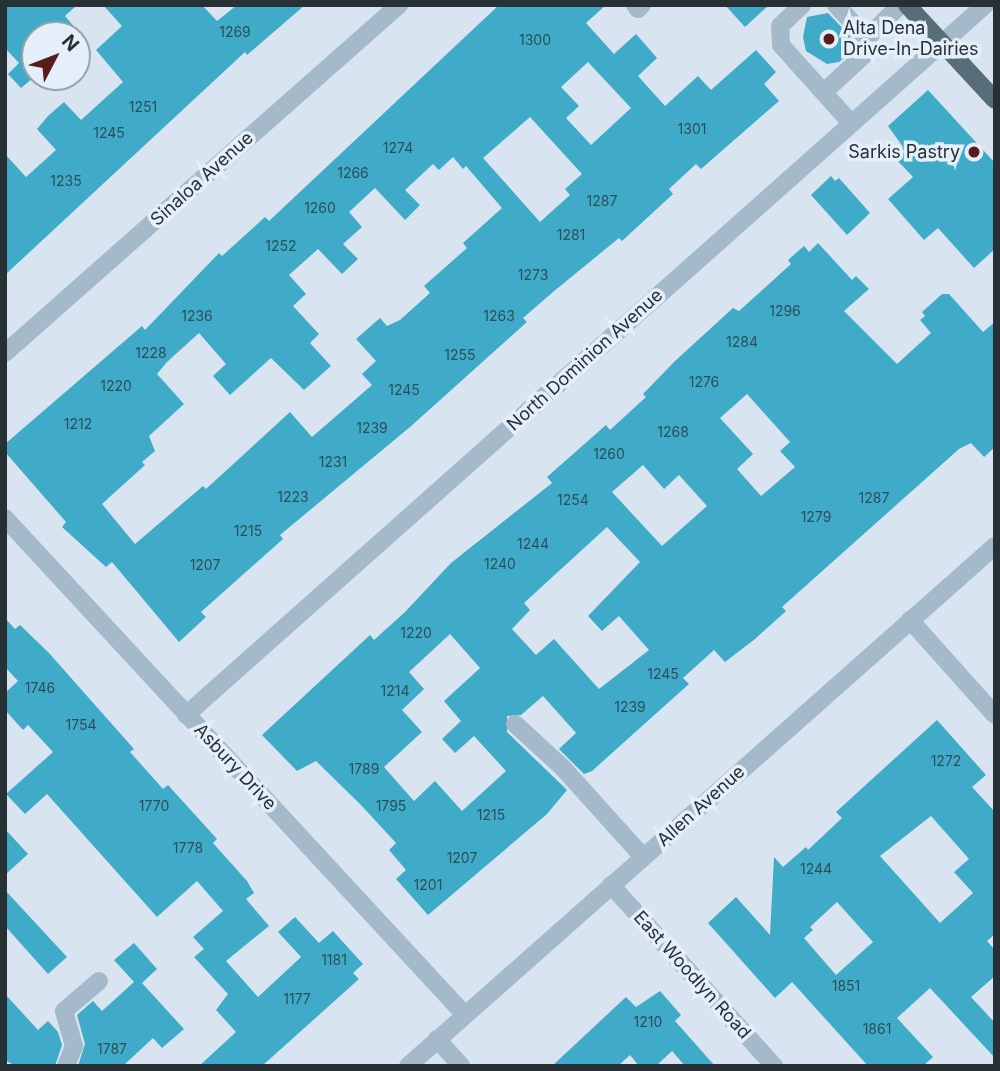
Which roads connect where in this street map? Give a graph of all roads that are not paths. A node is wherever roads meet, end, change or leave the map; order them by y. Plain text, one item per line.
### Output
1 (398, 5) edge
2 (635, 5) edge
3 (642, 5) edge
4 (802, 5) edge
5 (836, 5) edge
6 (900, 5) edge
7 (907, 5) edge
8 (985, 5) edge
9 (867, 38) junction
10 (941, 42) junction
11 (824, 92) junction
12 (995, 100) edge
13 (851, 123) junction
14 (5, 353) edge
15 (5, 518) edge
16 (995, 546) edge
17 (910, 620) junction
18 (186, 715) junction
19 (995, 715) edge
20 (516, 724) dead end
21 (643, 857) junction
22 (611, 885) junction
23 (99, 981) dead end
24 (465, 1015) junction
25 (437, 1039) junction
26 (66, 1066) edge
27 (408, 1066) edge
28 (461, 1066) edge
29 (774, 1066) edge

1 - 14 street, Sinaloa Avenue
2 - 3 street
4 - 11 street
5 - 9 street
6 - 9 street
7 - 10 main road
8 - 10 street, North Dominion Avenue
9 - 11 street
10 - 12 main road
10 - 13 street, North Dominion Avenue
11 - 13 street
13 - 18 street, North Dominion Avenue
15 - 18 street, Asbury Drive
16 - 17 street, Allen Avenue
17 - 19 street
17 - 21 street, Allen Avenue
18 - 24 street, Asbury Drive
20 - 21 street
21 - 22 street, Allen Avenue
22 - 24 street, Allen Avenue
22 - 29 street, East Woodlyn Road
23 - 26 street
24 - 25 street, Allen Avenue
25 - 27 street, Allen Avenue
25 - 28 street

